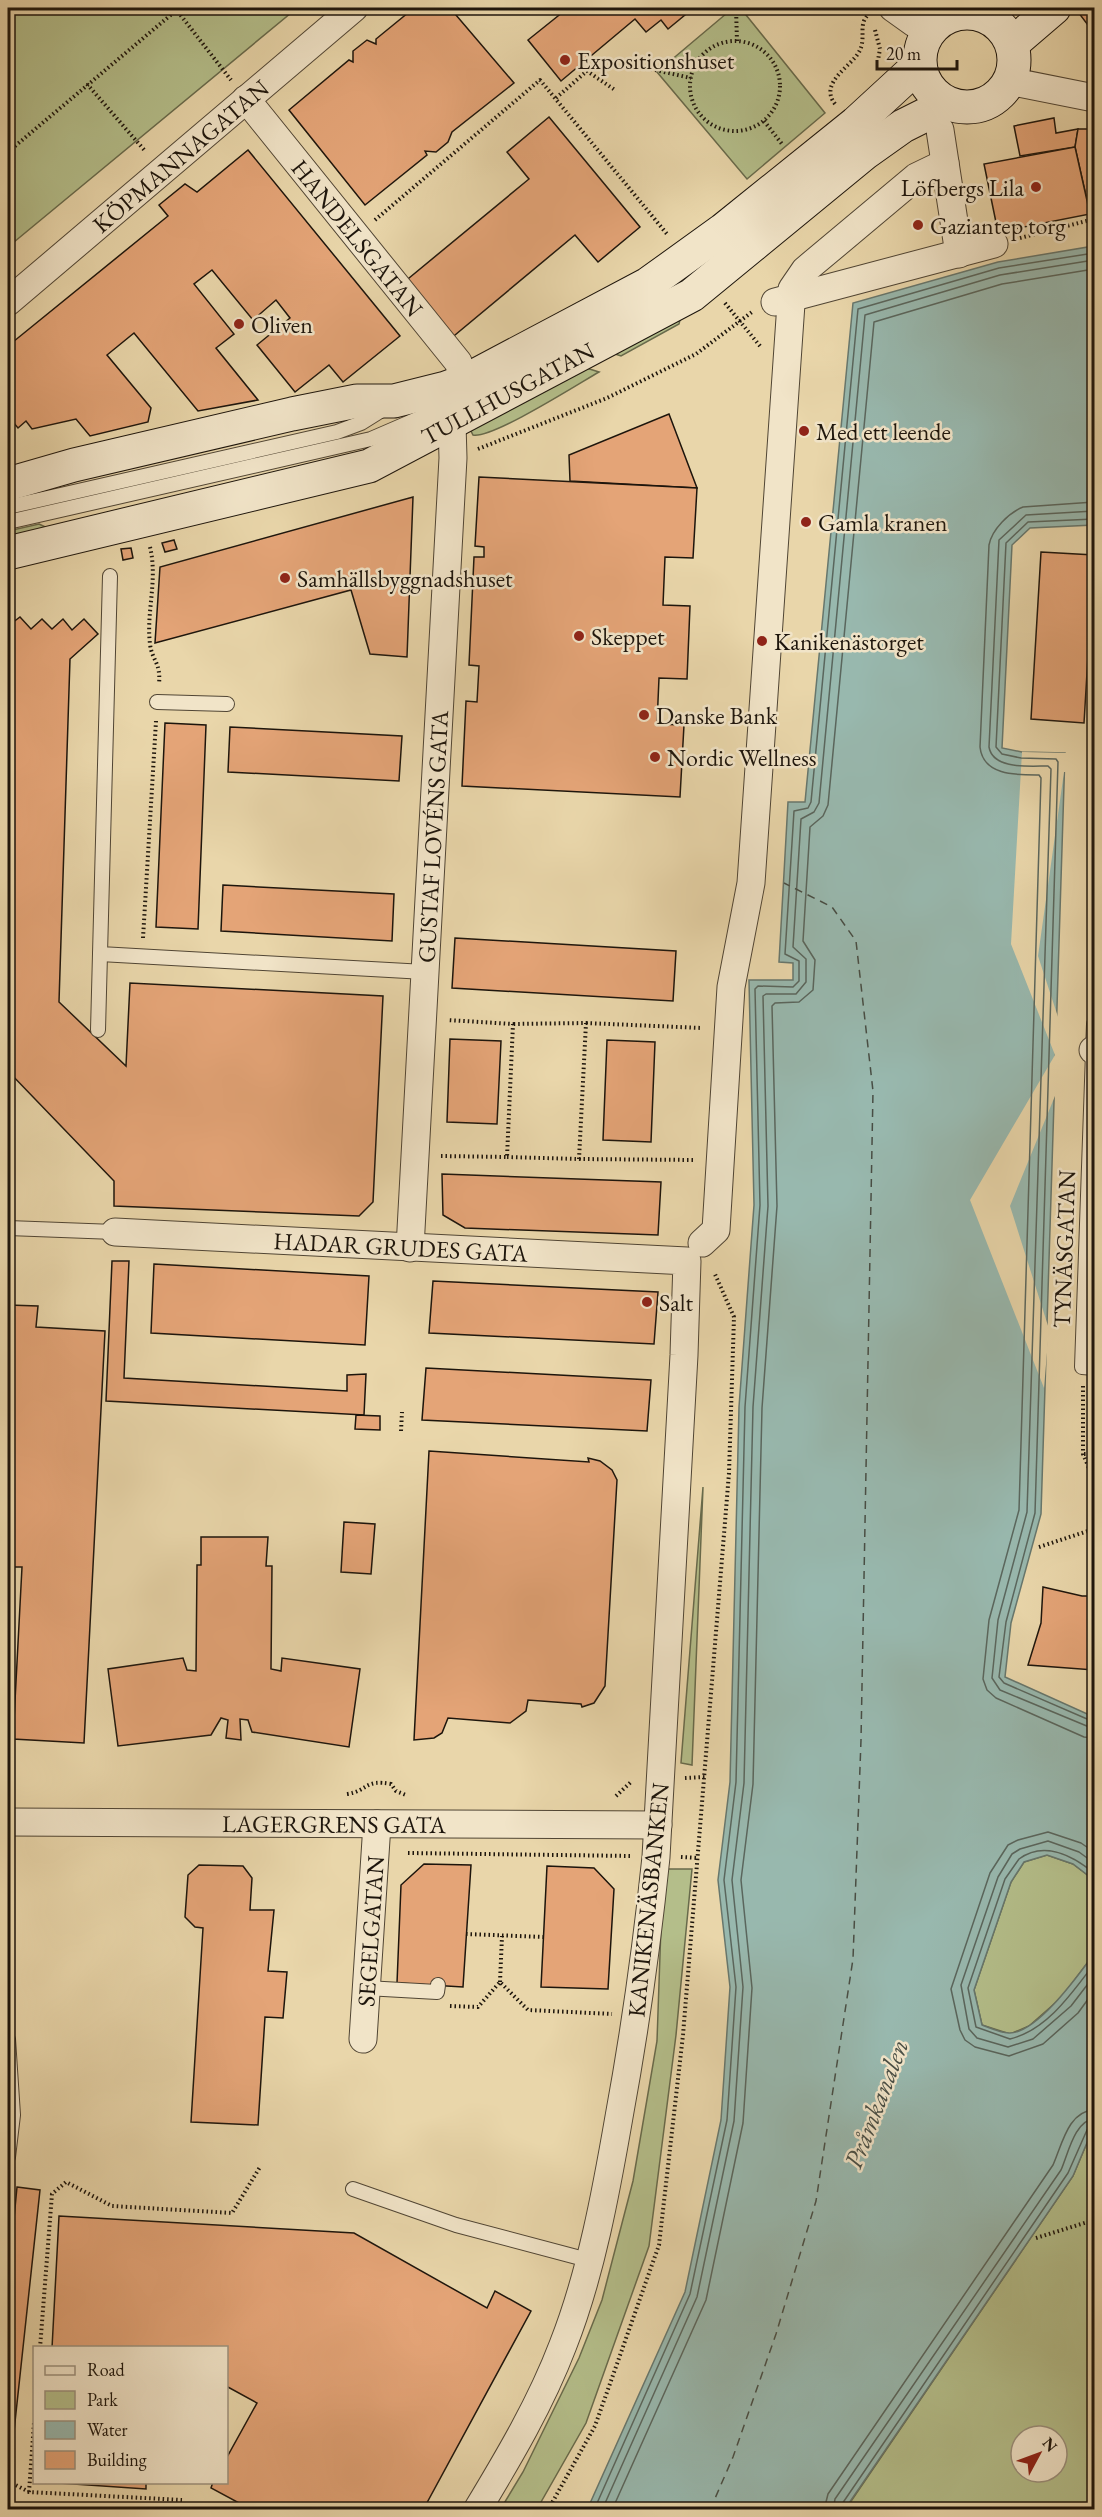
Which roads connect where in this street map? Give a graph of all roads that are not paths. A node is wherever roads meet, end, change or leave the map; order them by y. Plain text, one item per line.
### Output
1 (354, 8) edge
2 (893, 8) edge
3 (1040, 8) edge
4 (1054, 8) edge
5 (993, 12) edge
6 (930, 30) junction
7 (1012, 44) junction
8 (919, 65) junction
9 (1010, 81) junction
10 (1095, 98) edge
11 (246, 99) junction
12 (943, 117) junction
13 (945, 163) junction
14 (994, 244) road end
15 (959, 254) junction
16 (781, 301) junction
17 (8, 302) edge
18 (467, 388) junction
19 (452, 424) junction
20 (19, 492) edge
21 (8, 522) edge
22 (8, 553) edge
23 (110, 576) dead end
24 (157, 702) road end
25 (227, 704) dead end
26 (100, 954) junction
27 (425, 972) junction
28 (99, 1030) dead end
29 (1094, 1041) edge
30 (8, 1228) edge
31 (115, 1232) joint
32 (410, 1248) junction
33 (694, 1252) junction
34 (1088, 1368) edge
35 (8, 1822) edge
36 (377, 1824) junction
37 (658, 1825) junction
38 (438, 1985) dead end
39 (366, 1988) junction
40 (8, 2039) edge
41 (363, 2039) dead end
42 (8, 2157) edge
43 (353, 2189) dead end
44 (588, 2260) junction
45 (477, 2510) edge

1 - 11 street, KÖPMANNAGATAN
2 - 6 street
3 - 7 lane
4 - 7 street
5 - 6 street
5 - 7 street
6 - 8 street
7 - 9 street
8 - 12 street
8 - 18 street, TULLHUSGATAN
9 - 10 street
9 - 12 street
11 - 17 street, KÖPMANNAGATAN
11 - 18 street, HANDELSGATAN
12 - 13 street
12 - 19 street, TULLHUSGATAN
13 - 15 street
13 - 16 street
14 - 15 street
15 - 16 street
16 - 33 street
18 - 20 street, TULLHUSGATAN
18 - 21 lane
19 - 22 street, TULLHUSGATAN
19 - 27 street, GUSTAF LOVÉNS GATA
23 - 26 lane
24 - 25 lane
26 - 27 lane
26 - 28 lane
27 - 32 street, GUSTAF LOVÉNS GATA
29 - 34 lane, TYNÄSGATAN
30 - 31 lane
31 - 32 street, HADAR GRUDES GATA
32 - 33 street, HADAR GRUDES GATA
33 - 37 street, KANIKENÄSBANKEN
35 - 36 street, LAGERGRENS GATA
36 - 37 street, LAGERGRENS GATA
36 - 39 street, SEGELGATAN
37 - 44 street, KANIKENÄSBANKEN
38 - 39 lane
39 - 41 street, SEGELGATAN
40 - 42 lane
43 - 44 lane
44 - 45 street, KANIKENÄSBANKEN

